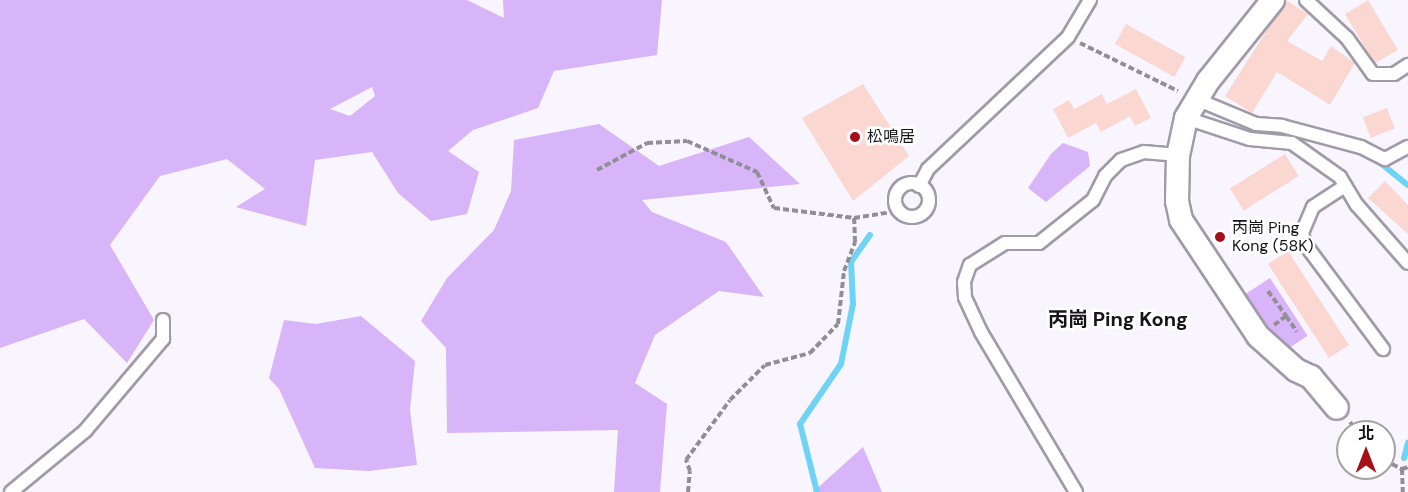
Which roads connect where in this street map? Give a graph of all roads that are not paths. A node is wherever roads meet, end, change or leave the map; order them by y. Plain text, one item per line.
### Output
1 (1090, 0) edge
2 (1274, 0) edge
3 (1306, 0) edge
4 (1408, 64) edge
5 (1191, 109) junction
6 (1408, 147) edge
7 (1178, 155) junction
8 (919, 186) dead end
9 (1345, 186) junction
10 (1408, 263) edge
11 (163, 320) dead end
12 (1383, 348) dead end
13 (1337, 408) dead end
14 (10, 492) edge
15 (1076, 492) edge

1 - 8 lane
2 - 5 street
3 - 4 lane
5 - 6 lane
5 - 7 street
5 - 9 lane
7 - 13 street
7 - 15 lane
9 - 10 lane
9 - 12 lane
11 - 14 lane

